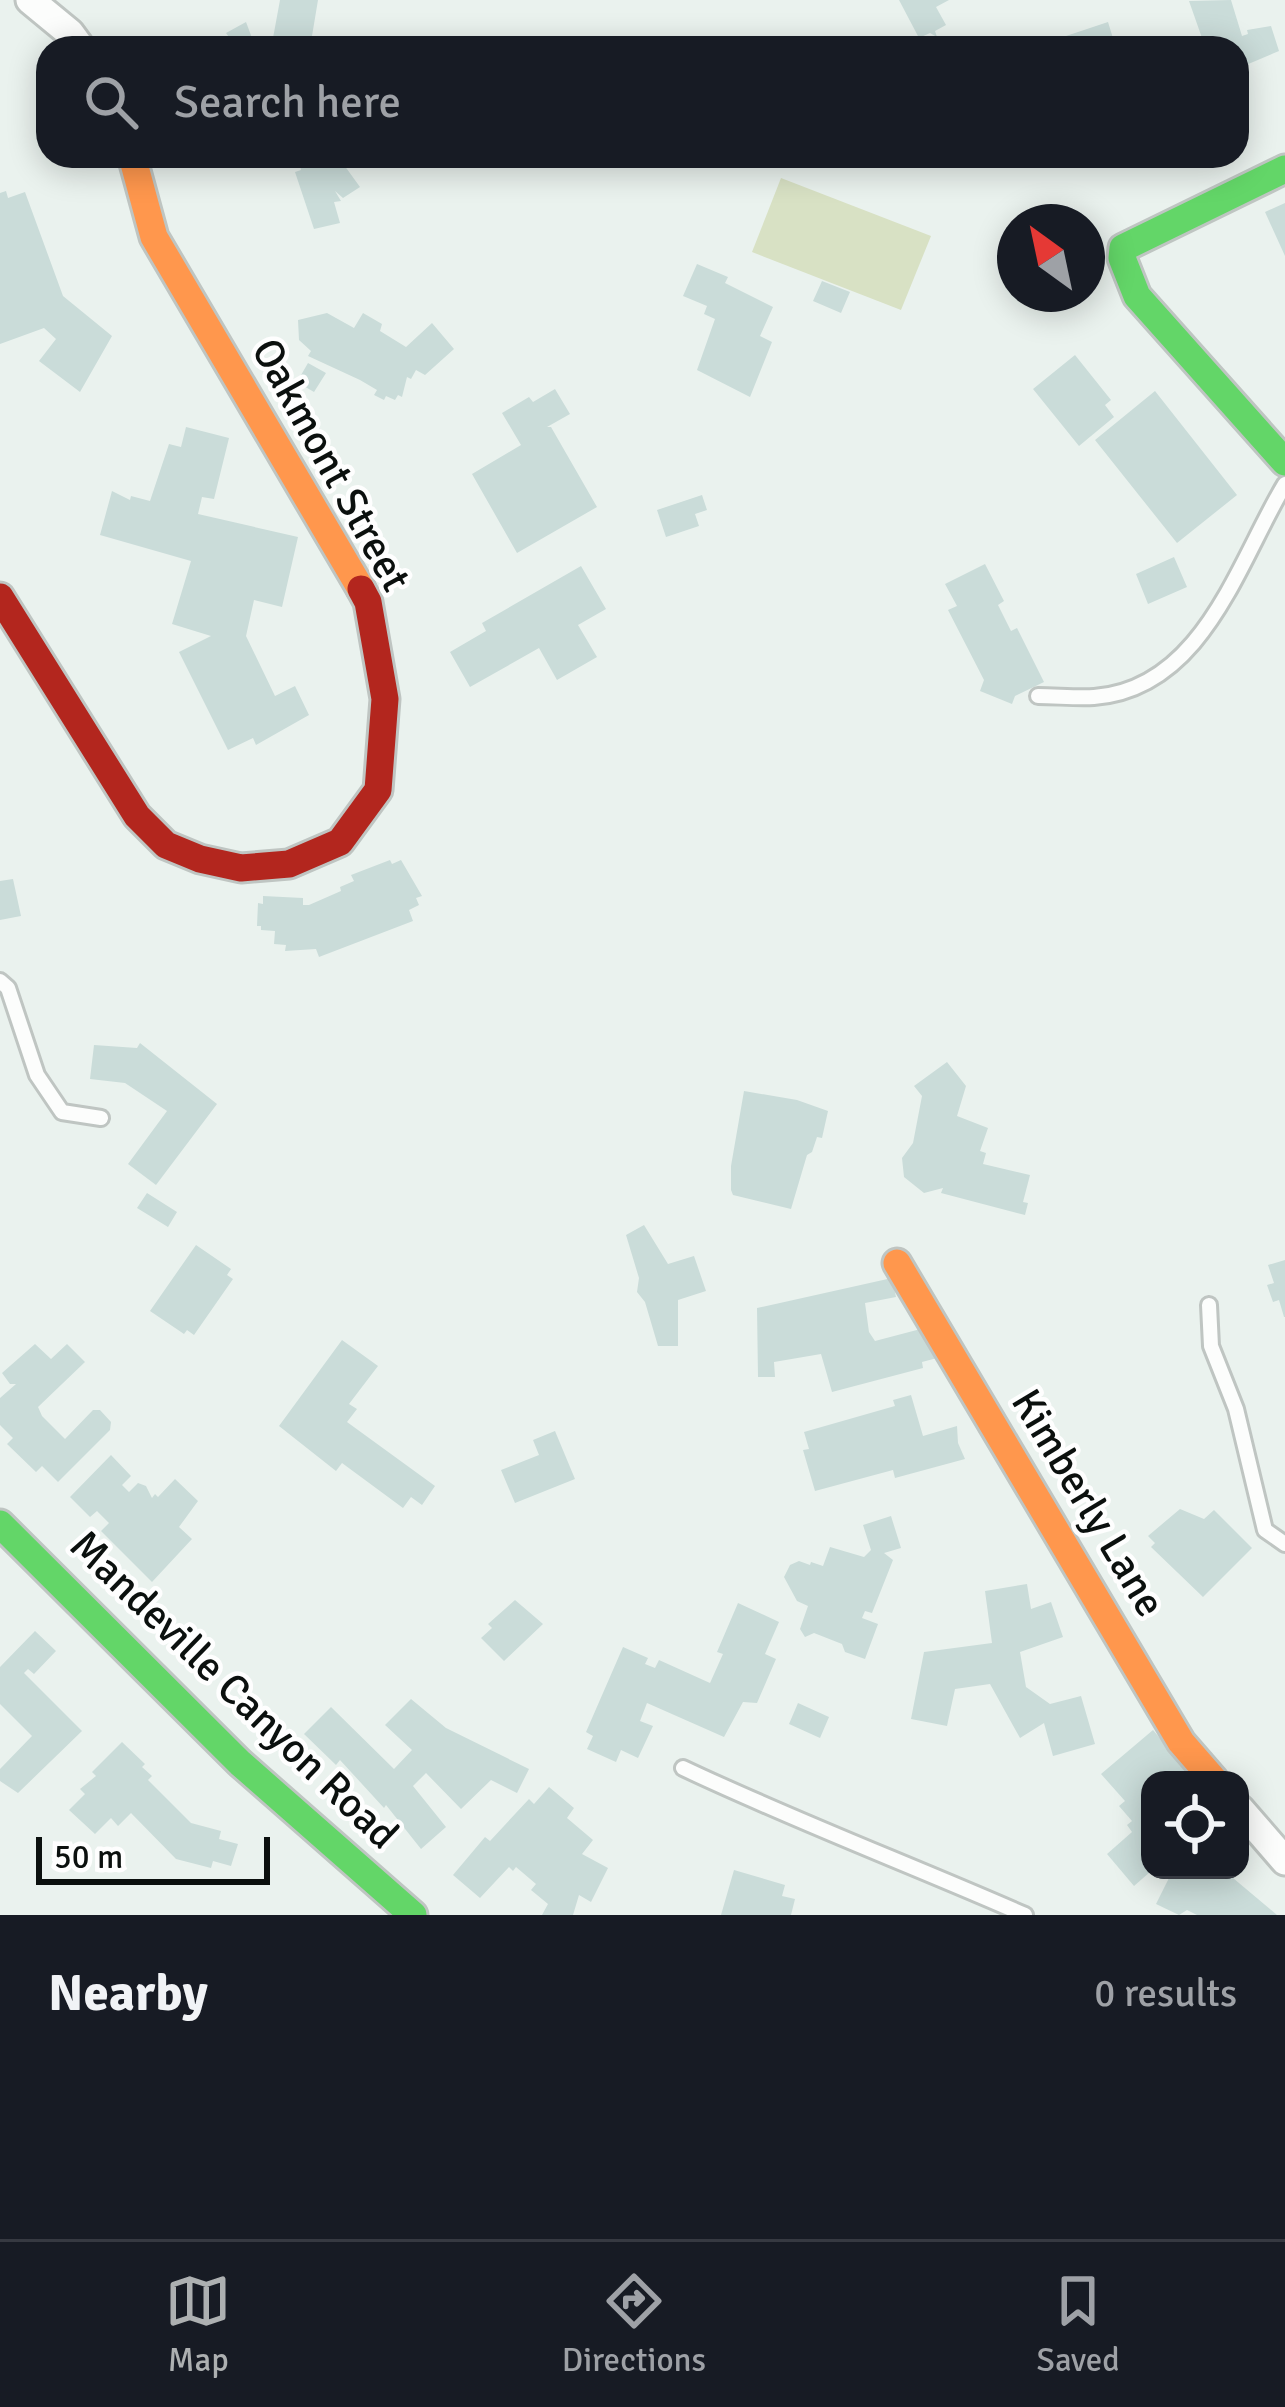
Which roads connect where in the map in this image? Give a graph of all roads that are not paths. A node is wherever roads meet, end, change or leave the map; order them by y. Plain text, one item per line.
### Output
1 (30, 0) edge
2 (72, 36) edge
3 (135, 168) edge
4 (1285, 169) edge
5 (1285, 462) edge
6 (1285, 484) edge
7 (0, 597) edge
8 (1038, 696) dead end
9 (0, 981) edge
10 (101, 1118) dead end
11 (897, 1263) dead end
12 (1209, 1305) dead end
13 (0, 1524) edge
14 (1285, 1544) edge
15 (683, 1768) dead end
16 (1206, 1771) edge
17 (1249, 1819) edge
18 (1285, 1861) edge
19 (413, 1915) edge
20 (1025, 1915) edge

1 - 2 street
3 - 7 street, Oakmont Street
4 - 5 street
6 - 8 lane
9 - 10 lane
11 - 16 street, Kimberly Lane
12 - 14 lane
13 - 19 street, Mandeville Canyon Road
15 - 20 lane
17 - 18 street

